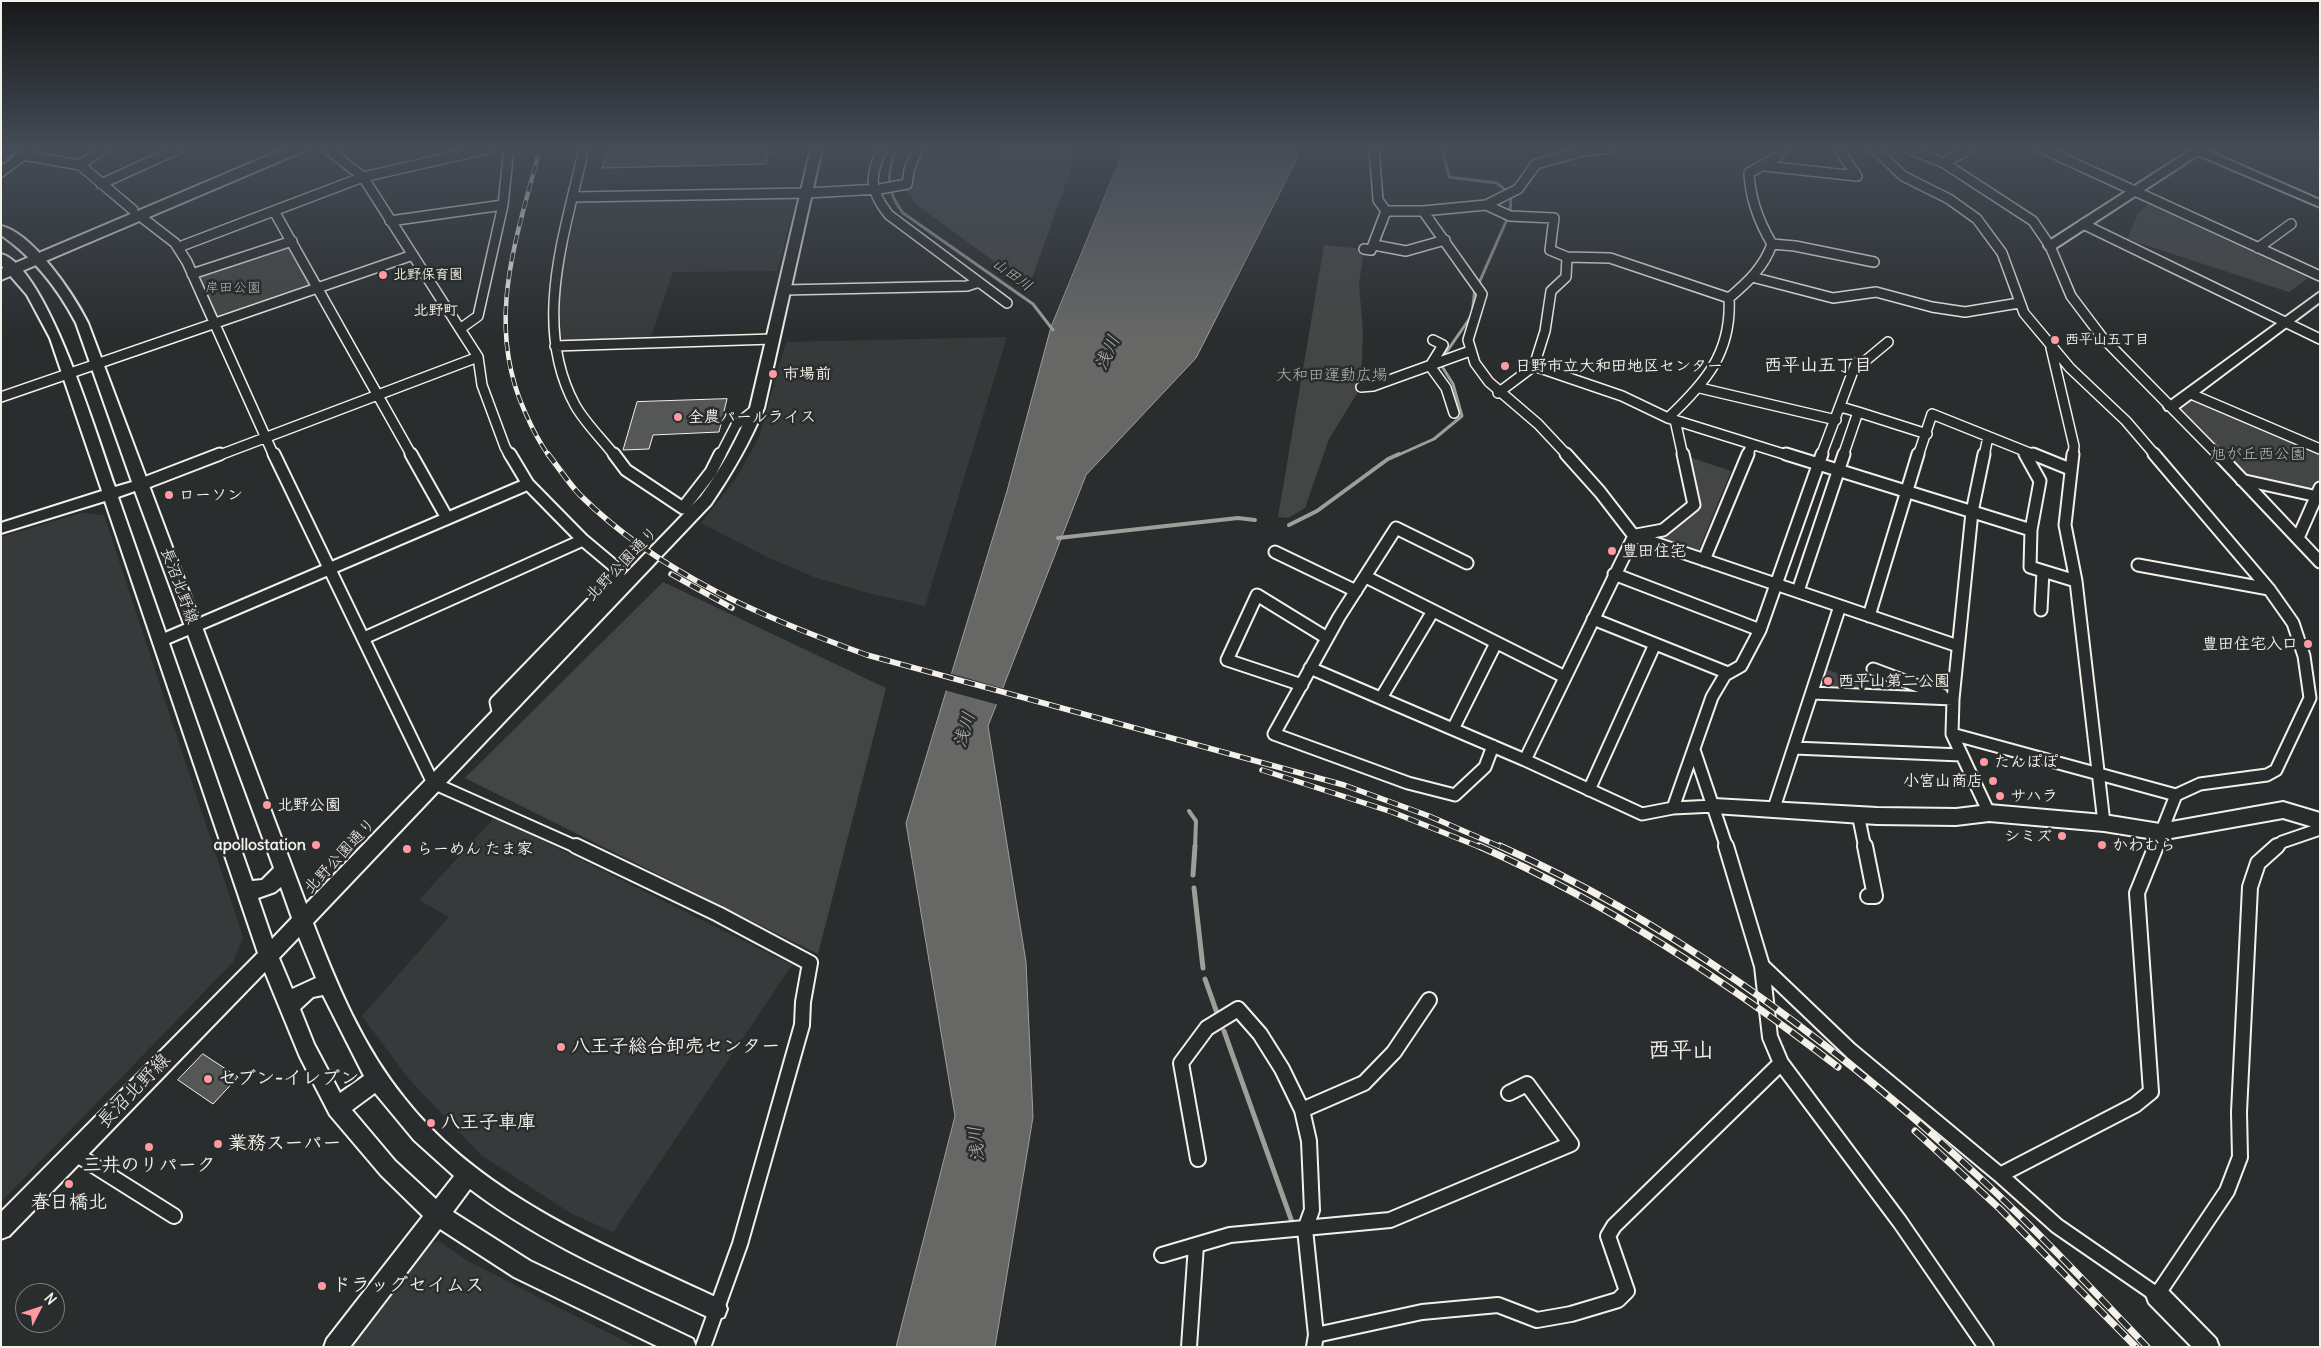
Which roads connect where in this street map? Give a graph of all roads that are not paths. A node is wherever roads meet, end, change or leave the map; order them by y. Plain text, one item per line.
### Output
1 (134, 211) edge
2 (142, 211) edge
3 (142, 211) edge
4 (274, 211) joint
5 (384, 211) edge
6 (461, 211) edge
7 (501, 211) edge
8 (570, 211) edge
9 (802, 211) edge
10 (884, 211) edge
11 (1386, 211) joint
12 (1422, 211) joint
13 (1499, 211) edge
14 (1757, 211) edge
15 (1966, 211) edge
16 (2020, 211) edge
17 (2104, 211) edge
18 (2178, 211) edge
19 (137, 213) junction
20 (390, 221) junction
21 (2083, 224) junction
22 (2291, 224) dead end
23 (1, 229) edge
24 (1445, 240) junction
25 (292, 241) junction
26 (1772, 244) junction
27 (1374, 245) junction
28 (2050, 246) junction
29 (179, 247) junction
30 (2258, 248) junction
31 (1364, 249) dead end
32 (412, 255) junction
33 (36, 256) junction
34 (1567, 257) junction
35 (1874, 262) dead end
36 (5, 266) edge
37 (192, 274) junction
38 (2320, 276) edge
39 (54, 277) junction
40 (1752, 278) junction
41 (979, 282) junction
42 (29, 288) junction
43 (319, 288) junction
44 (783, 290) junction
45 (2320, 296) edge
46 (1729, 298) junction
47 (2019, 302) junction
48 (1007, 303) dead end
49 (2286, 323) junction
50 (215, 324) junction
51 (460, 329) junction
52 (772, 339) junction
53 (2320, 339) edge
54 (1433, 340) dead end
55 (1888, 342) dead end
56 (555, 346) junction
57 (2050, 348) junction
58 (1470, 351) junction
59 (478, 357) junction
60 (96, 364) junction
61 (1430, 366) junction
62 (1534, 366) junction
63 (68, 374) junction
64 (1361, 387) dead end
65 (1700, 388) junction
66 (1498, 393) junction
67 (2191, 394) junction
68 (378, 395) junction
69 (1, 397) edge
70 (1841, 407) junction
71 (2171, 407) junction
72 (757, 408) junction
73 (1858, 412) junction
74 (1454, 413) dead end
75 (1671, 419) junction
76 (1836, 420) junction
77 (1927, 434) junction
78 (265, 437) junction
79 (1988, 437) junction
80 (1752, 444) junction
81 (2320, 449) edge
82 (2023, 452) junction
83 (1818, 464) junction
84 (2070, 469) junction
85 (1839, 471) junction
86 (2243, 480) junction
87 (142, 484) junction
88 (528, 484) junction
89 (1906, 492) junction
90 (2319, 494) edge
91 (111, 495) junction
92 (1972, 512) junction
93 (447, 518) junction
94 (1, 528) edge
95 (2031, 530) junction
96 (1634, 536) junction
97 (2298, 538) junction
98 (583, 540) junction
99 (1275, 552) dead end
100 (1704, 560) junction
101 (2320, 562) edge
102 (1467, 563) dead end
103 (2138, 565) dead end
104 (330, 568) junction
105 (2043, 571) junction
106 (1614, 574) junction
107 (1366, 577) junction
108 (2076, 581) junction
109 (1775, 584) junction
110 (2269, 589) junction
111 (1356, 592) junction
112 (1798, 592) junction
113 (1840, 606) junction
114 (2041, 610) dead end
115 (1433, 611) junction
116 (1869, 616) junction
117 (1593, 619) junction
118 (194, 626) junction
119 (1760, 630) junction
120 (364, 638) junction
121 (1327, 638) junction
122 (160, 641) junction
123 (1496, 643) junction
124 (1655, 644) junction
125 (1958, 646) junction
126 (1310, 668) junction
127 (1873, 669) dead end
128 (1728, 673) junction
129 (1565, 677) junction
130 (1302, 685) junction
131 (1812, 693) junction
132 (1381, 698) junction
133 (1953, 699) junction
134 (499, 716) junction
135 (1452, 729) junction
136 (1952, 734) junction
137 (1493, 746) junction
138 (1794, 748) junction
139 (1694, 750) junction
140 (1961, 755) junction
141 (1525, 760) junction
142 (2098, 774) junction
143 (432, 783) junction
144 (1589, 790) junction
145 (2176, 795) junction
146 (1714, 806) junction
147 (1673, 808) junction
148 (1774, 808) junction
149 (1989, 813) junction
150 (1858, 814) junction
151 (2320, 821) edge
152 (2104, 823) junction
153 (2320, 829) edge
154 (2160, 832) junction
155 (283, 870) junction
156 (246, 888) junction
157 (1868, 896) dead end
158 (302, 920) junction
159 (268, 955) junction
160 (1762, 966) junction
161 (330, 987) junction
162 (1429, 1000) dead end
163 (290, 1007) junction
164 (1782, 1063) junction
165 (377, 1079) junction
166 (1509, 1093) dead end
167 (338, 1108) junction
168 (1302, 1110) junction
169 (74, 1152) junction
170 (1198, 1159) dead end
171 (2000, 1174) junction
172 (468, 1175) junction
173 (437, 1214) junction
174 (174, 1216) dead end
175 (1, 1228) edge
176 (1305, 1229) junction
177 (1196, 1245) junction
178 (1162, 1255) dead end
179 (2157, 1294) junction
180 (716, 1309) junction
181 (1315, 1341) edge
182 (335, 1347) edge
183 (685, 1347) edge
184 (703, 1347) edge
185 (1189, 1347) edge
186 (1986, 1347) edge
187 (2208, 1347) edge

1 - 19 street
2 - 19 highway
3 - 19 highway
4 - 25 street
4 - 29 street
5 - 20 street
6 - 20 street
7 - 51 street
8 - 56 street
9 - 44 street, 北野公園通り
10 - 41 street
11 - 12 street
11 - 27 street
12 - 24 street
13 - 34 street
14 - 26 street
15 - 47 street
16 - 28 street
17 - 21 street
18 - 30 street
19 - 29 street
19 - 33 highway
20 - 32 street
21 - 28 street
21 - 49 street
22 - 30 street
23 - 33 street, 長沼北野線
24 - 27 street
24 - 58 street
25 - 37 street
25 - 43 street
26 - 35 street
26 - 40 street
27 - 31 street
28 - 71 street
29 - 37 street
30 - 38 street
32 - 43 street
32 - 51 street
33 - 36 highway
33 - 39 street, 長沼北野線
34 - 46 street
34 - 62 street
36 - 42 street
37 - 50 street
39 - 42 street
39 - 60 street, 長沼北野線
40 - 46 street
40 - 47 street
41 - 44 street
41 - 48 street
42 - 63 street
43 - 50 street
43 - 68 street
44 - 52 street, 北野公園通り
45 - 49 street
46 - 65 street
47 - 57 street
49 - 53 street
49 - 67 street
50 - 60 street
50 - 78 street
51 - 59 street
52 - 56 street
52 - 72 street, 北野公園通り
54 - 61 street
55 - 70 street
56 - 72 street
57 - 84 street
57 - 110 street
58 - 61 street
58 - 66 street
59 - 68 street
59 - 88 street
60 - 63 street
60 - 87 street, 長沼北野線
61 - 64 street
61 - 74 street
62 - 66 street
62 - 75 street
63 - 69 street
63 - 91 street
65 - 75 street
65 - 76 street
66 - 96 street
67 - 71 street
67 - 81 street
68 - 78 street
68 - 93 street
70 - 73 street
70 - 76 street
71 - 86 street
72 - 134 street, 北野公園通り
73 - 77 street
73 - 85 street
75 - 80 street
75 - 96 street
76 - 83 street
77 - 79 street
77 - 89 street
78 - 87 street
78 - 104 street
79 - 82 street
79 - 92 street
80 - 83 street
80 - 100 street
82 - 84 street
82 - 95 street
83 - 85 street
83 - 109 street
84 - 108 street
85 - 89 street
85 - 112 street
86 - 90 street
86 - 97 street
87 - 91 street
87 - 118 street, 長沼北野線
88 - 93 street
88 - 98 street
89 - 92 street
89 - 116 street
90 - 97 street
91 - 94 street
91 - 122 street
92 - 95 street
92 - 125 street
93 - 104 street
95 - 105 street
96 - 100 street
96 - 106 street
97 - 101 street
98 - 120 street
98 - 134 street
99 - 111 street
100 - 109 street
102 - 107 street
103 - 110 street
104 - 118 street
104 - 120 street
105 - 108 street
105 - 114 street
106 - 117 street
106 - 119 street
107 - 111 street
107 - 115 street
108 - 142 street
109 - 112 street
109 - 119 street
110 - 145 street
111 - 121 street
112 - 113 street
113 - 116 street
113 - 131 street
115 - 123 street
115 - 132 street
116 - 125 street
117 - 124 street
117 - 129 street
118 - 122 street
118 - 155 street, 長沼北野線
119 - 128 street
120 - 143 street
121 - 126 street
121 - 130 street
122 - 156 street
123 - 129 street
123 - 135 street
124 - 128 street
124 - 144 street
125 - 133 street
126 - 130 street
126 - 132 street
127 - 133 street
128 - 139 street
129 - 141 street
130 - 137 street
131 - 133 street
131 - 138 street
132 - 135 street
133 - 136 street
134 - 143 street, 北野公園通り
135 - 137 street
136 - 140 street
136 - 142 street
137 - 141 street
138 - 140 street
138 - 148 street
139 - 146 street
139 - 147 street
140 - 149 street
141 - 144 street
142 - 145 street
142 - 152 street
143 - 158 street, 北野公園通り
143 - 180 street
144 - 147 street
145 - 154 street
146 - 147 street
146 - 148 street
146 - 160 street
148 - 150 street
149 - 150 street
149 - 152 street
150 - 157 street
151 - 154 street
152 - 154 street
153 - 179 street
154 - 171 street
155 - 156 street
155 - 158 street, 長沼北野線
156 - 159 street
158 - 159 street, 長沼北野線
158 - 161 street
159 - 163 street
159 - 169 street, 長沼北野線
160 - 164 street
160 - 171 street
161 - 163 street
161 - 165 street
162 - 168 street
163 - 167 street
164 - 181 street
164 - 186 street
165 - 167 street
165 - 172 street
166 - 176 street
167 - 173 street
168 - 170 street
168 - 176 street
169 - 174 street
169 - 175 street, 長沼北野線
171 - 179 street
172 - 173 street
172 - 180 street
173 - 182 street
173 - 183 street
176 - 177 street
176 - 181 street
177 - 178 street
177 - 185 street
179 - 187 street
180 - 184 street

